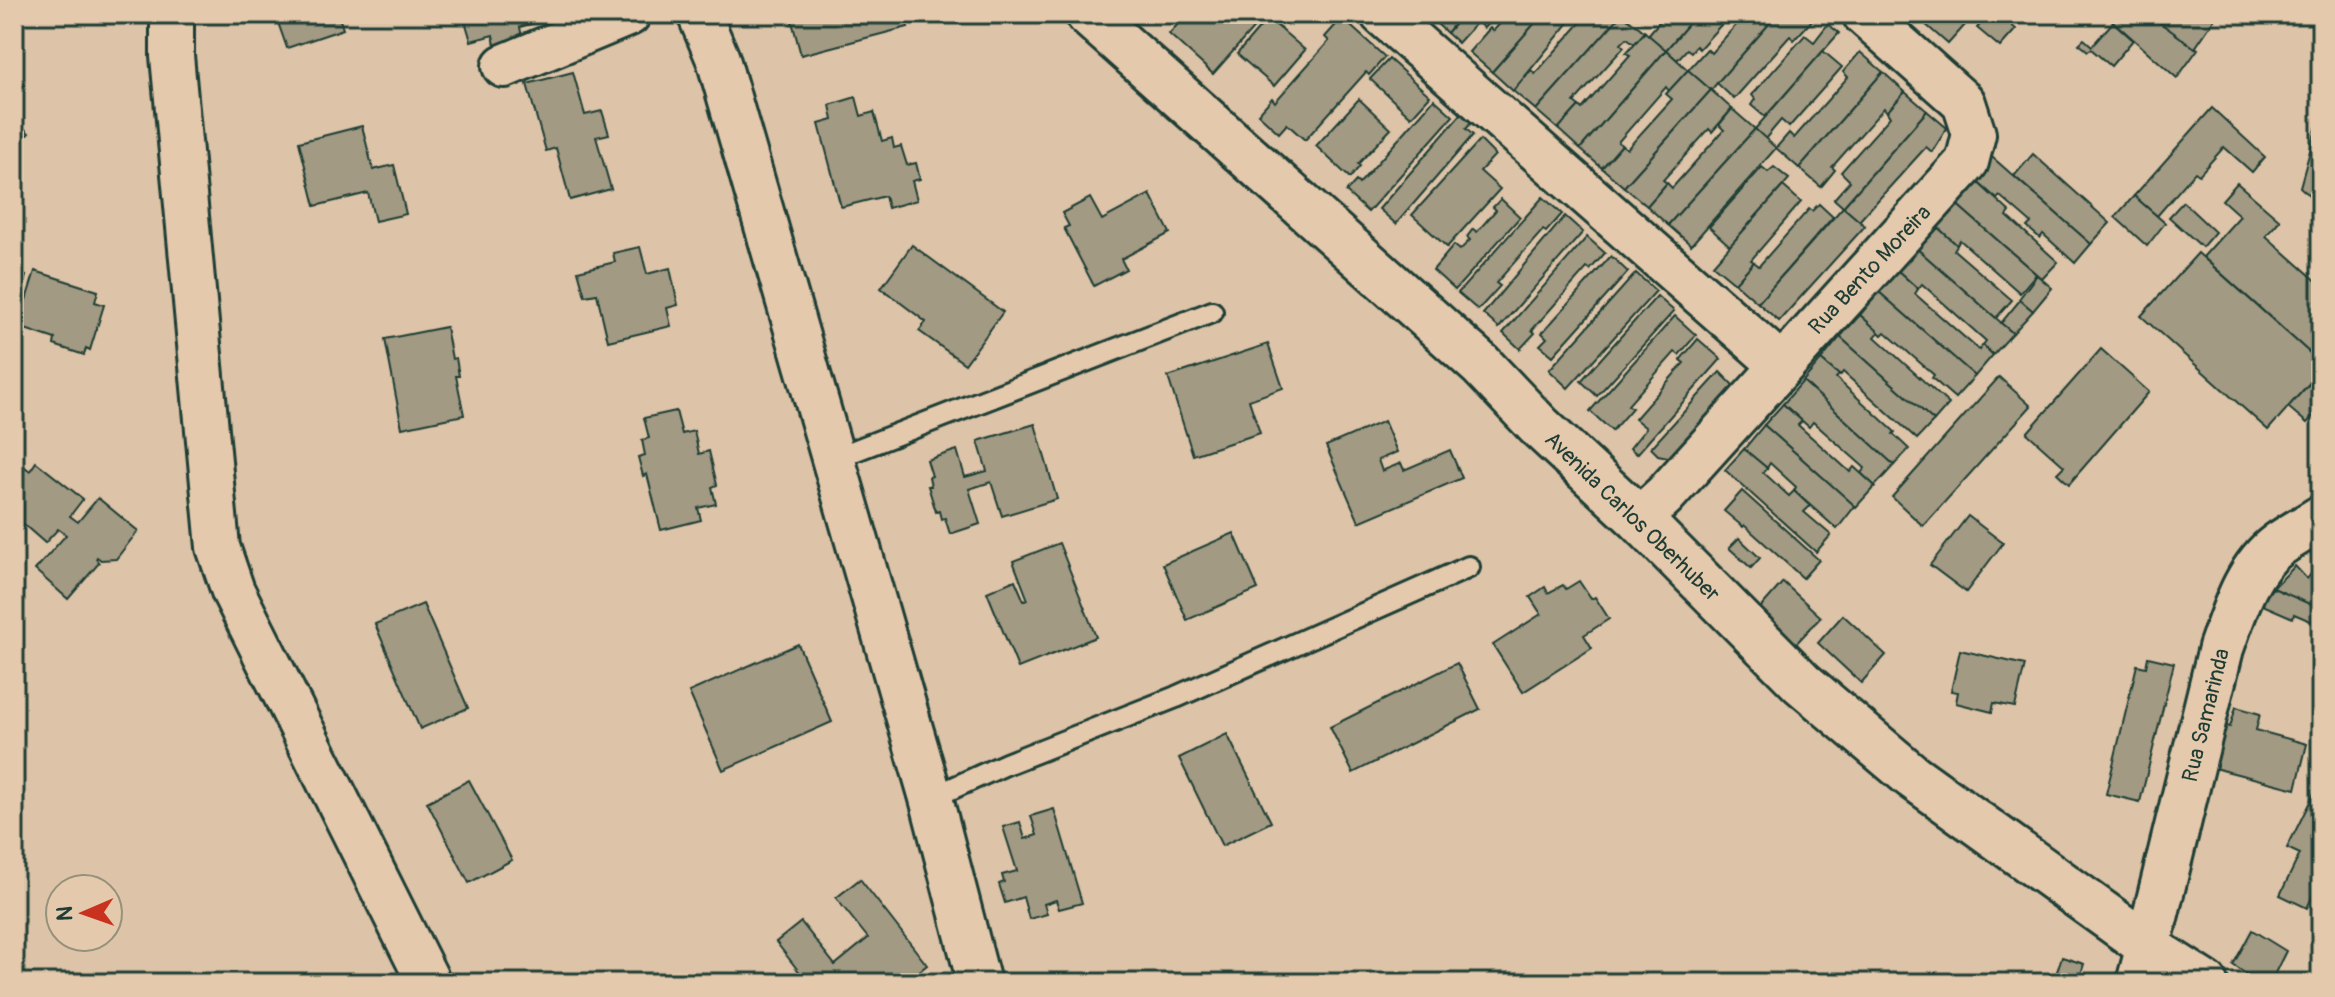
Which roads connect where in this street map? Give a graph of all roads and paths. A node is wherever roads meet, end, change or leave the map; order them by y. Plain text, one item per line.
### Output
1 (172, 14) edge
2 (629, 14) edge
3 (699, 14) edge
4 (1088, 14) edge
5 (1382, 14) edge
6 (1864, 14) edge
7 (504, 66) dead end
8 (1212, 312) dead end
9 (1781, 365) junction
10 (833, 459) junction
11 (2321, 518) edge
12 (1639, 519) junction
13 (1469, 567) dead end
14 (931, 798) junction
15 (2143, 964) edge
16 (429, 983) edge
17 (979, 983) edge
18 (2206, 983) edge

1 - 16 street
2 - 7 street
3 - 10 street
4 - 12 main road, Avenida Carlos Oberhuber
5 - 9 street
6 - 9 street, Rua Bento Moreira
8 - 10 lane
9 - 12 street, Rua Bento Moreira
10 - 14 street
11 - 15 main road, Rua Samarinda
12 - 15 main road, Avenida Carlos Oberhuber
13 - 14 lane
14 - 17 street
15 - 18 street, Avenida Carlos Oberhuber

